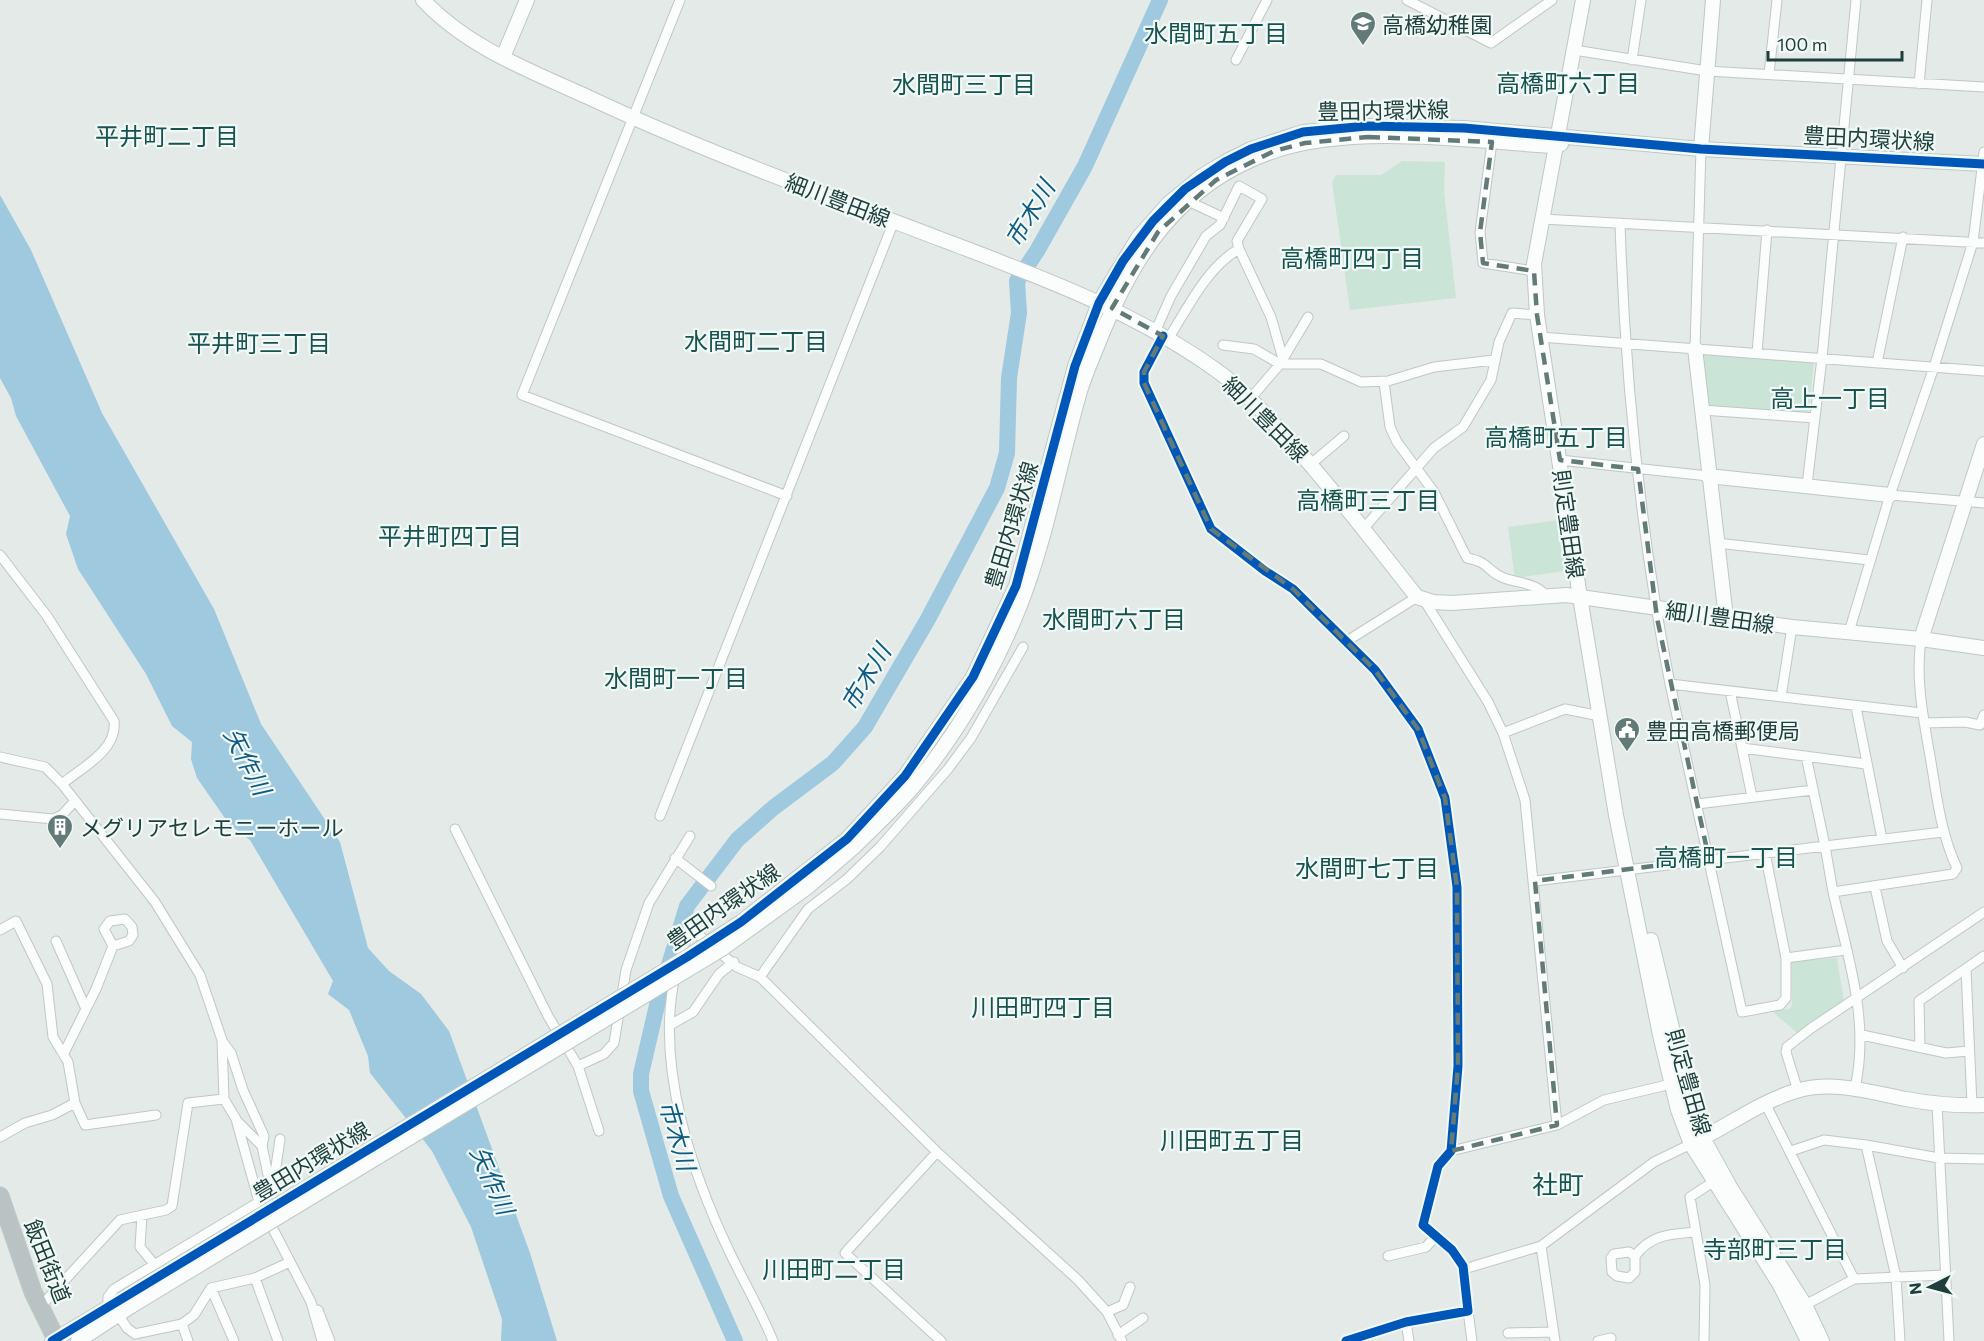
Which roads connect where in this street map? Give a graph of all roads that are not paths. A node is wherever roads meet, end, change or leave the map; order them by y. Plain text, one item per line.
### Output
1 (423, 0) edge
2 (527, 0) edge
3 (680, 0) edge
4 (1267, 0) edge
5 (1407, 0) edge
6 (1552, 0) edge
7 (1583, 0) edge
8 (1641, 0) edge
9 (1713, 0) edge
10 (1777, 0) edge
11 (1856, 0) edge
12 (1927, 0) edge
13 (1574, 50) junction
14 (503, 57) junction
15 (1236, 60) dead end
16 (1632, 60) junction
17 (1707, 71) junction
18 (1769, 74) junction
19 (1849, 80) junction
20 (1919, 84) junction
21 (1984, 87) edge
22 (632, 118) junction
23 (1555, 140) junction
24 (1492, 142) junction
25 (1701, 148) junction
26 (1840, 156) junction
27 (1984, 160) edge
28 (1188, 201) junction
29 (1224, 218) junction
30 (1542, 219) junction
31 (894, 221) junction
32 (1620, 223) junction
33 (1698, 227) junction
34 (1767, 230) junction
35 (1834, 235) junction
36 (1903, 237) junction
37 (1973, 242) junction
38 (1984, 243) edge
39 (1239, 249) junction
40 (1534, 271) junction
41 (1106, 306) junction
42 (1537, 315) junction
43 (1308, 317) dead end
44 (1162, 336) junction
45 (1540, 337) junction
46 (1624, 343) junction
47 (1223, 345) dead end
48 (1695, 348) junction
49 (1757, 353) junction
50 (1822, 357) junction
51 (1494, 360) junction
52 (1281, 362) junction
53 (1877, 363) junction
54 (1934, 367) junction
55 (1984, 371) edge
56 (1384, 382) junction
57 (1251, 398) junction
58 (1701, 410) junction
59 (1815, 418) junction
60 (1344, 436) dead end
61 (1984, 444) edge
62 (1560, 460) junction
63 (1311, 464) junction
64 (1414, 468) junction
65 (1638, 469) junction
66 (1708, 476) junction
67 (1807, 485) junction
68 (1890, 495) junction
69 (787, 496) junction
70 (1966, 500) junction
71 (1984, 503) edge
72 (1364, 528) junction
73 (1717, 543) junction
74 (0, 555) edge
75 (1869, 560) junction
76 (1547, 597) junction
77 (1580, 597) junction
78 (1420, 598) junction
79 (1655, 608) junction
80 (1726, 618) junction
81 (1792, 627) junction
82 (1849, 632) junction
83 (1921, 639) junction
84 (1347, 641) junction
85 (1023, 647) dead end
86 (1984, 648) edge
87 (1670, 684) junction
88 (1730, 691) junction
89 (1781, 698) junction
90 (1856, 707) junction
91 (1923, 713) junction
92 (1984, 715) edge
93 (1599, 716) junction
94 (1924, 723) junction
95 (1503, 734) junction
96 (1742, 748) junction
97 (1806, 756) junction
98 (0, 757) edge
99 (1866, 764) junction
100 (62, 784) junction
101 (1813, 790) junction
102 (1752, 797) junction
103 (74, 802) junction
104 (1697, 804) junction
105 (0, 814) edge
106 (660, 816) dead end
107 (455, 829) dead end
108 (1943, 832) junction
109 (690, 836) dead end
110 (1882, 839) junction
111 (1825, 846) junction
112 (1765, 853) junction
113 (675, 858) junction
114 (1709, 859) junction
115 (1628, 870) junction
116 (1534, 880) junction
117 (711, 886) dead end
118 (1875, 887) junction
119 (1833, 892) junction
120 (1984, 912) edge
121 (0, 930) edge
122 (56, 941) dead end
123 (113, 946) dead end
124 (1846, 950) junction
125 (1984, 956) edge
126 (1786, 958) junction
127 (734, 962) junction
128 (1903, 968) junction
129 (1966, 969) junction
130 (760, 977) junction
131 (1857, 998) junction
132 (86, 1009) junction
133 (670, 1025) junction
134 (1862, 1035) junction
135 (222, 1040) junction
136 (1920, 1046) junction
137 (1969, 1051) junction
138 (64, 1053) junction
139 (578, 1066) junction
140 (1671, 1084) junction
141 (1855, 1088) junction
142 (1798, 1091) junction
143 (224, 1099) junction
144 (75, 1103) junction
145 (1766, 1104) junction
146 (1937, 1104) junction
147 (1978, 1105) edge
148 (156, 1115) dead end
149 (236, 1119) junction
150 (1557, 1125) junction
151 (599, 1131) dead end
152 (0, 1137) edge
153 (280, 1139) dead end
154 (1697, 1141) junction
155 (1866, 1145) junction
156 (262, 1146) junction
157 (1451, 1150) junction
158 (1791, 1151) junction
159 (937, 1152) junction
160 (1939, 1158) junction
161 (1984, 1159) edge
162 (1713, 1182) junction
163 (0, 1196) edge
164 (258, 1202) junction
165 (142, 1215) junction
166 (1696, 1232) junction
167 (1435, 1236) junction
168 (1541, 1246) junction
169 (1388, 1256) dead end
170 (1635, 1256) dead end
171 (290, 1262) junction
172 (154, 1264) junction
173 (1464, 1269) junction
174 (1945, 1275) junction
175 (1896, 1277) junction
176 (255, 1278) junction
177 (1854, 1279) junction
178 (1130, 1287) dead end
179 (211, 1288) junction
180 (311, 1302) junction
181 (1805, 1305) junction
182 (41, 1306) junction
183 (1468, 1311) junction
184 (114, 1312) junction
185 (1107, 1312) junction
186 (1143, 1318) dead end
187 (1406, 1322) junction
188 (182, 1324) junction
189 (1508, 1333) dead end
190 (1555, 1336) edge
191 (150, 1337) edge
192 (1120, 1338) edge
193 (1611, 1338) dead end
194 (55, 1340) edge
195 (78, 1341) edge
196 (188, 1341) edge
197 (234, 1341) edge
198 (278, 1341) edge
199 (322, 1341) edge
200 (330, 1341) edge
201 (772, 1341) edge
202 (941, 1341) edge
203 (1346, 1341) edge
204 (1409, 1341) edge
205 (1472, 1341) edge
206 (1598, 1341) edge
207 (1704, 1341) edge
208 (1808, 1341) edge
209 (1822, 1341) edge
210 (1900, 1341) edge
211 (1949, 1341) edge

1 - 14 street, 細川豊田線
2 - 14 street
3 - 22 street
4 - 15 street
5 - 6 street
7 - 13 street, 則定豊田線
8 - 16 street
9 - 17 street
10 - 18 street
11 - 19 street
12 - 20 street
13 - 16 street
13 - 23 street, 則定豊田線
14 - 22 street, 細川豊田線
16 - 17 street
17 - 18 street
17 - 25 street
18 - 19 street
19 - 20 street
19 - 26 street
20 - 21 street
22 - 31 street, 細川豊田線
22 - 69 street
23 - 24 street, 豊田内環状線
23 - 25 street, 豊田内環状線
23 - 30 street, 則定豊田線
23 - 41 street, 豊田内環状線
24 - 28 street, 豊田内環状線
24 - 40 street
25 - 26 street, 豊田内環状線
25 - 33 street
26 - 27 street, 豊田内環状線
26 - 35 street
27 - 37 street
28 - 29 street
28 - 41 street, 豊田内環状線
29 - 39 street
29 - 44 street
30 - 32 street
30 - 40 street, 則定豊田線
31 - 41 street, 細川豊田線
31 - 69 street
32 - 33 street
32 - 46 street
33 - 34 street
33 - 48 street
34 - 35 street
34 - 49 street
35 - 36 street
35 - 50 street
36 - 37 street
36 - 53 street
37 - 38 street
37 - 54 street
39 - 44 street
39 - 52 street
40 - 42 street, 則定豊田線
41 - 44 street, 細川豊田線
41 - 184 street, 豊田内環状線, bridge
42 - 45 street, 則定豊田線
42 - 51 street
43 - 52 street
44 - 57 street, 細川豊田線
44 - 84 street
45 - 46 street
45 - 62 street, 則定豊田線
46 - 48 street
46 - 65 street
47 - 52 street
48 - 49 street
48 - 58 street
49 - 50 street
50 - 53 street
50 - 59 street
51 - 56 street
51 - 64 street
52 - 56 street
52 - 57 street
53 - 54 street
54 - 55 street
54 - 68 street
56 - 64 street
57 - 63 street, 細川豊田線
58 - 59 street
58 - 66 street
59 - 67 street
60 - 63 street
61 - 70 street
62 - 65 street
62 - 77 street, 則定豊田線
63 - 72 street, 細川豊田線
64 - 72 street
64 - 76 street
65 - 66 street
65 - 79 street
66 - 67 street
66 - 73 street
67 - 68 street
68 - 70 street
68 - 75 street
69 - 106 street
70 - 71 street
70 - 83 street
72 - 78 street, 細川豊田線
73 - 75 street
73 - 80 street
74 - 100 street
75 - 82 street
76 - 77 street, 細川豊田線
76 - 78 street, 細川豊田線
77 - 79 street, 細川豊田線
77 - 93 street, 則定豊田線
78 - 84 street
78 - 95 street
79 - 80 street, 細川豊田線
79 - 87 street
80 - 81 street, 細川豊田線
81 - 82 street, 細川豊田線
81 - 89 street
82 - 83 street, 細川豊田線
83 - 86 street, 細川豊田線
83 - 91 street
84 - 157 street
85 - 130 street
87 - 88 street
87 - 104 street
88 - 89 street
88 - 96 street
89 - 90 street
90 - 91 street
90 - 99 street
91 - 94 street
92 - 94 street
93 - 95 street
93 - 115 street, 則定豊田線
94 - 108 street
95 - 116 street
96 - 97 street
96 - 102 street
97 - 99 street
97 - 101 street
98 - 100 street
99 - 110 street
100 - 103 street
101 - 102 street
101 - 111 street
102 - 104 street
103 - 105 street
103 - 135 street
104 - 114 street
107 - 139 street
108 - 110 street
108 - 118 street
109 - 113 street
110 - 111 street
111 - 112 street
111 - 119 street
112 - 114 street
112 - 126 street
113 - 117 street
113 - 139 street
114 - 115 street
114 - 126 street
115 - 116 street
115 - 140 street, 則定豊田線
115 - 154 street, 則定豊田線
116 - 150 street
118 - 119 street
118 - 128 street
119 - 124 street
120 - 128 street
121 - 138 street
122 - 132 street
123 - 132 street
124 - 126 street
124 - 131 street
125 - 129 street
127 - 130 street
127 - 133 street
127 - 133 street
128 - 131 street
129 - 136 street
129 - 137 street
130 - 159 street
131 - 134 street
131 - 142 street
132 - 138 street
133 - 201 street
134 - 136 street
134 - 141 street
135 - 143 street
135 - 156 street
136 - 137 street
137 - 147 street
138 - 144 street
139 - 151 street
140 - 150 street
140 - 154 street, 則定豊田線
141 - 142 street
141 - 146 street
142 - 145 street
143 - 149 street
143 - 165 street
144 - 148 street
144 - 152 street
145 - 154 street
145 - 158 street
146 - 147 street
146 - 160 street
149 - 156 street
149 - 164 street
150 - 157 street
153 - 156 street
154 - 162 street, 則定豊田線
154 - 168 street
154 - 181 street, 則定豊田線
155 - 158 street
155 - 160 street
155 - 175 street
157 - 167 street
158 - 177 street
159 - 185 street
159 - 202 street
160 - 161 street
160 - 174 street
162 - 166 street
162 - 208 street, 則定豊田線
163 - 182 highway, 飯田街道
164 - 171 street
164 - 172 street
165 - 172 street
165 - 182 street
166 - 170 street
166 - 207 street
167 - 169 street
167 - 173 street
168 - 173 street
168 - 190 street
171 - 176 street
171 - 180 street
172 - 184 street
173 - 183 street
174 - 175 street
174 - 211 street
175 - 177 street
175 - 210 street
176 - 179 street
176 - 198 street
177 - 181 street
178 - 185 street
179 - 188 street
179 - 197 street
180 - 199 street
180 - 200 street
181 - 209 street, 則定豊田線
182 - 194 highway, 飯田街道
183 - 187 street
183 - 205 street
184 - 191 street
184 - 194 street, 豊田内環状線
184 - 195 street, 豊田内環状線
185 - 192 street
186 - 192 street
187 - 203 street
187 - 204 street
188 - 191 street
188 - 196 street
189 - 190 street
193 - 206 street

